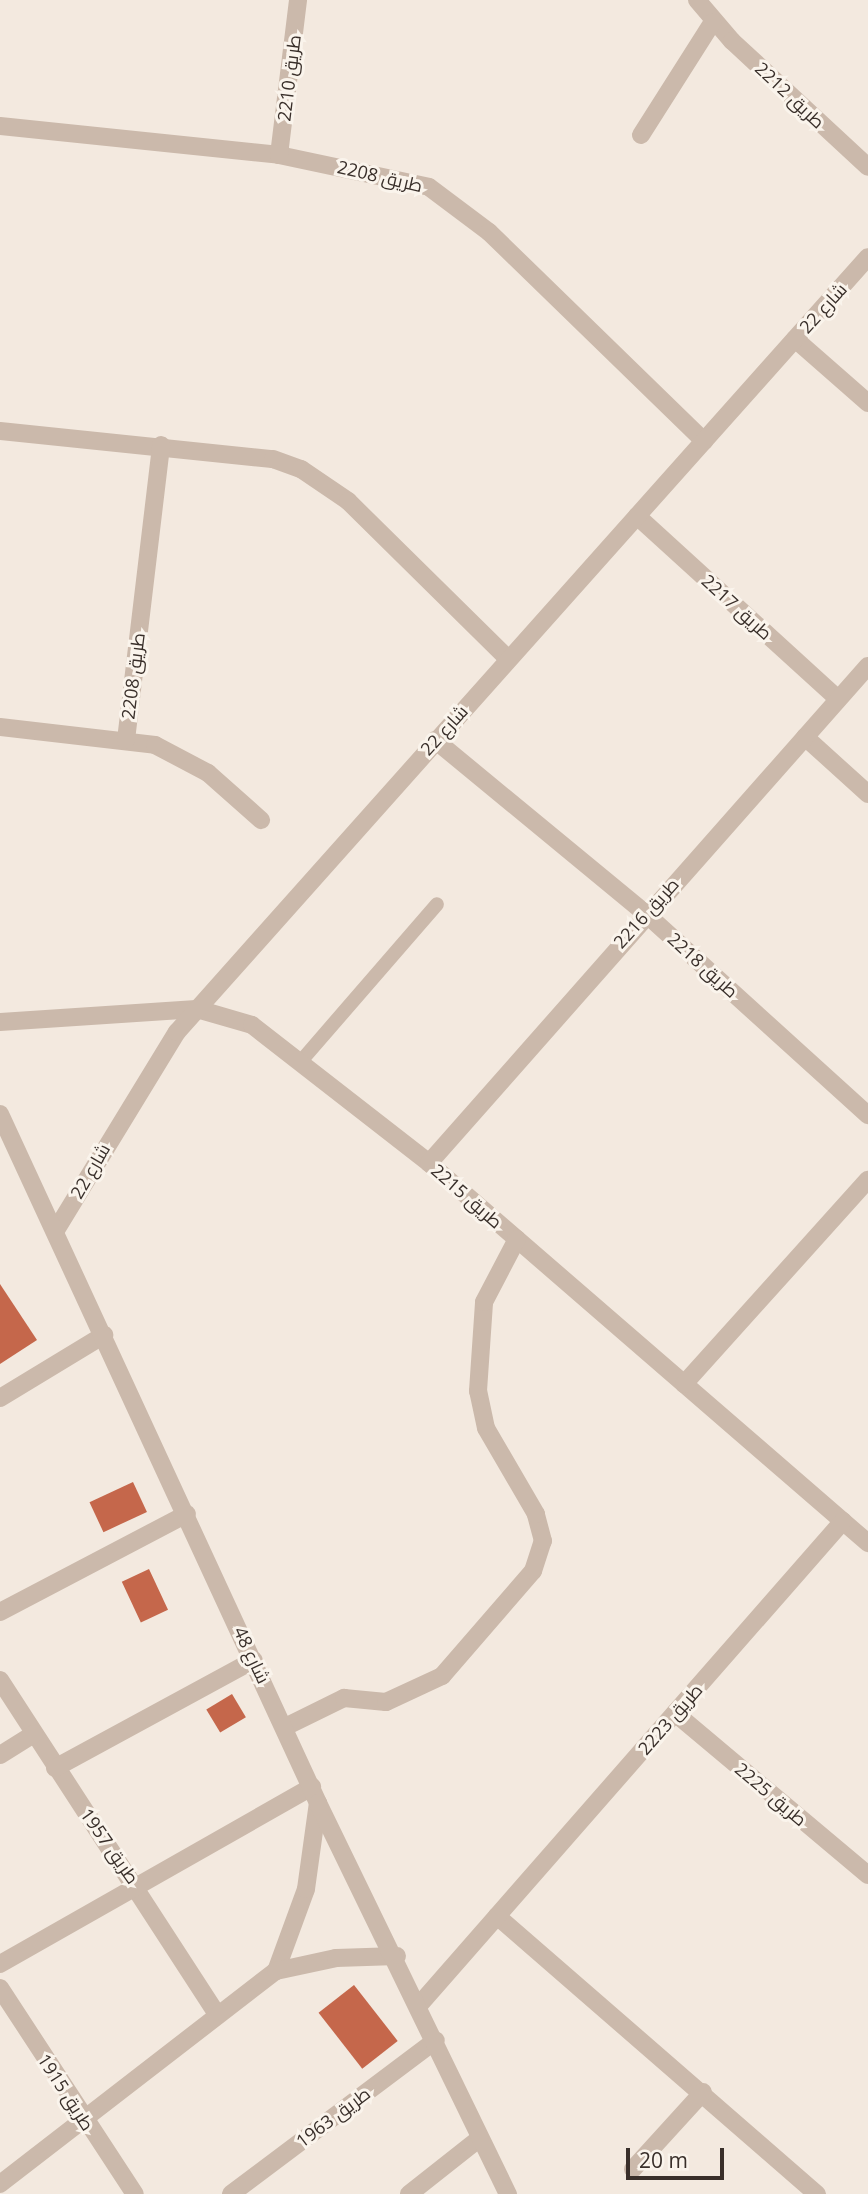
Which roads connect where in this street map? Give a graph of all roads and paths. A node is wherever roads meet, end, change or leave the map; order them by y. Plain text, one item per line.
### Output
1 (298, 0) edge
2 (696, 0) edge
3 (712, 23) junction
4 (0, 125) edge
5 (641, 135) dead end
6 (279, 155) junction
7 (868, 167) edge
8 (868, 257) edge
9 (796, 339) junction
10 (868, 403) edge
11 (0, 431) edge
12 (704, 441) junction
13 (161, 445) junction
14 (636, 516) junction
15 (508, 659) junction
16 (868, 666) edge
17 (838, 699) junction
18 (0, 727) edge
19 (805, 737) junction
20 (126, 740) junction
21 (435, 740) junction
22 (868, 794) edge
23 (261, 820) dead end
24 (438, 904) dead end
25 (645, 913) junction
26 (197, 1009) junction
27 (0, 1022) edge
28 (302, 1060) junction
29 (0, 1114) edge
30 (868, 1115) edge
31 (429, 1163) junction
32 (868, 1180) edge
33 (56, 1230) junction
34 (517, 1239) junction
35 (104, 1335) junction
36 (684, 1384) junction
37 (0, 1398) edge
38 (187, 1514) junction
39 (843, 1521) junction
40 (868, 1543) edge
41 (0, 1612) edge
42 (254, 1660) junction
43 (0, 1680) edge
44 (675, 1713) junction
45 (285, 1727) junction
46 (34, 1734) junction
47 (0, 1755) edge
48 (55, 1768) junction
49 (315, 1795) junction
50 (868, 1875) edge
51 (136, 1882) junction
52 (497, 1916) junction
53 (397, 1956) junction
54 (0, 1964) edge
55 (276, 1971) junction
56 (0, 1989) edge
57 (420, 2004) junction
58 (217, 2014) junction
59 (436, 2040) junction
60 (703, 2092) junction
61 (84, 2120) junction
62 (480, 2138) junction
63 (632, 2169) dead end
64 (0, 2184) edge
65 (135, 2194) edge
66 (231, 2194) edge
67 (408, 2194) edge
68 (508, 2194) edge
69 (817, 2194) edge

1 - 6 street, طريق 2210
2 - 3 street, طريق 2212
3 - 5 street
3 - 7 street, طريق 2212
4 - 6 street, طريق 2208
6 - 12 street, طريق 2208
8 - 9 street, شارع 22
9 - 10 street
9 - 12 street, شارع 22
11 - 13 street
12 - 14 street, شارع 22
13 - 15 street
13 - 20 street, طريق 2208
14 - 15 street, شارع 22
14 - 17 street, طريق 2217
15 - 21 street, شارع 22
16 - 17 street, طريق 2216
17 - 19 street, طريق 2216
18 - 20 street, طريق 2208
19 - 22 street
19 - 25 street, طريق 2216
20 - 23 street, طريق 2208
21 - 25 street, طريق 2218
21 - 26 street, شارع 22
24 - 28 lane
25 - 30 street, طريق 2218
25 - 31 street, طريق 2216
26 - 27 street, طريق 2215
26 - 28 street, طريق 2215
26 - 33 street, شارع 22
28 - 31 street, طريق 2215
29 - 33 street, شارع 48
31 - 34 street, طريق 2215
32 - 36 street
33 - 35 street, شارع 48
34 - 36 street, طريق 2215
34 - 45 street
35 - 37 street
35 - 38 street, شارع 48
36 - 39 street, طريق 2215
38 - 41 street
38 - 42 street, شارع 48
39 - 40 street, طريق 2215
39 - 44 street, طريق 2223
42 - 45 street, شارع 48
42 - 48 street
43 - 46 street, طريق 1957
44 - 50 street, طريق 2225
44 - 52 street, طريق 2223
45 - 49 street, شارع 48
46 - 47 street
46 - 48 street, طريق 1957
48 - 51 street, طريق 1957
49 - 51 street
49 - 53 street, شارع 48
49 - 55 street
51 - 54 street
51 - 58 street, طريق 1957
52 - 57 street, طريق 2223
52 - 60 street
53 - 55 street
53 - 57 street, شارع 48
55 - 58 street
56 - 61 street, طريق 1915
57 - 59 street, شارع 48
58 - 61 street
59 - 62 street, شارع 48
59 - 66 street, طريق 1963
60 - 63 street
60 - 69 street
61 - 64 street
61 - 65 street, طريق 1915
62 - 67 street
62 - 68 street, شارع 48

